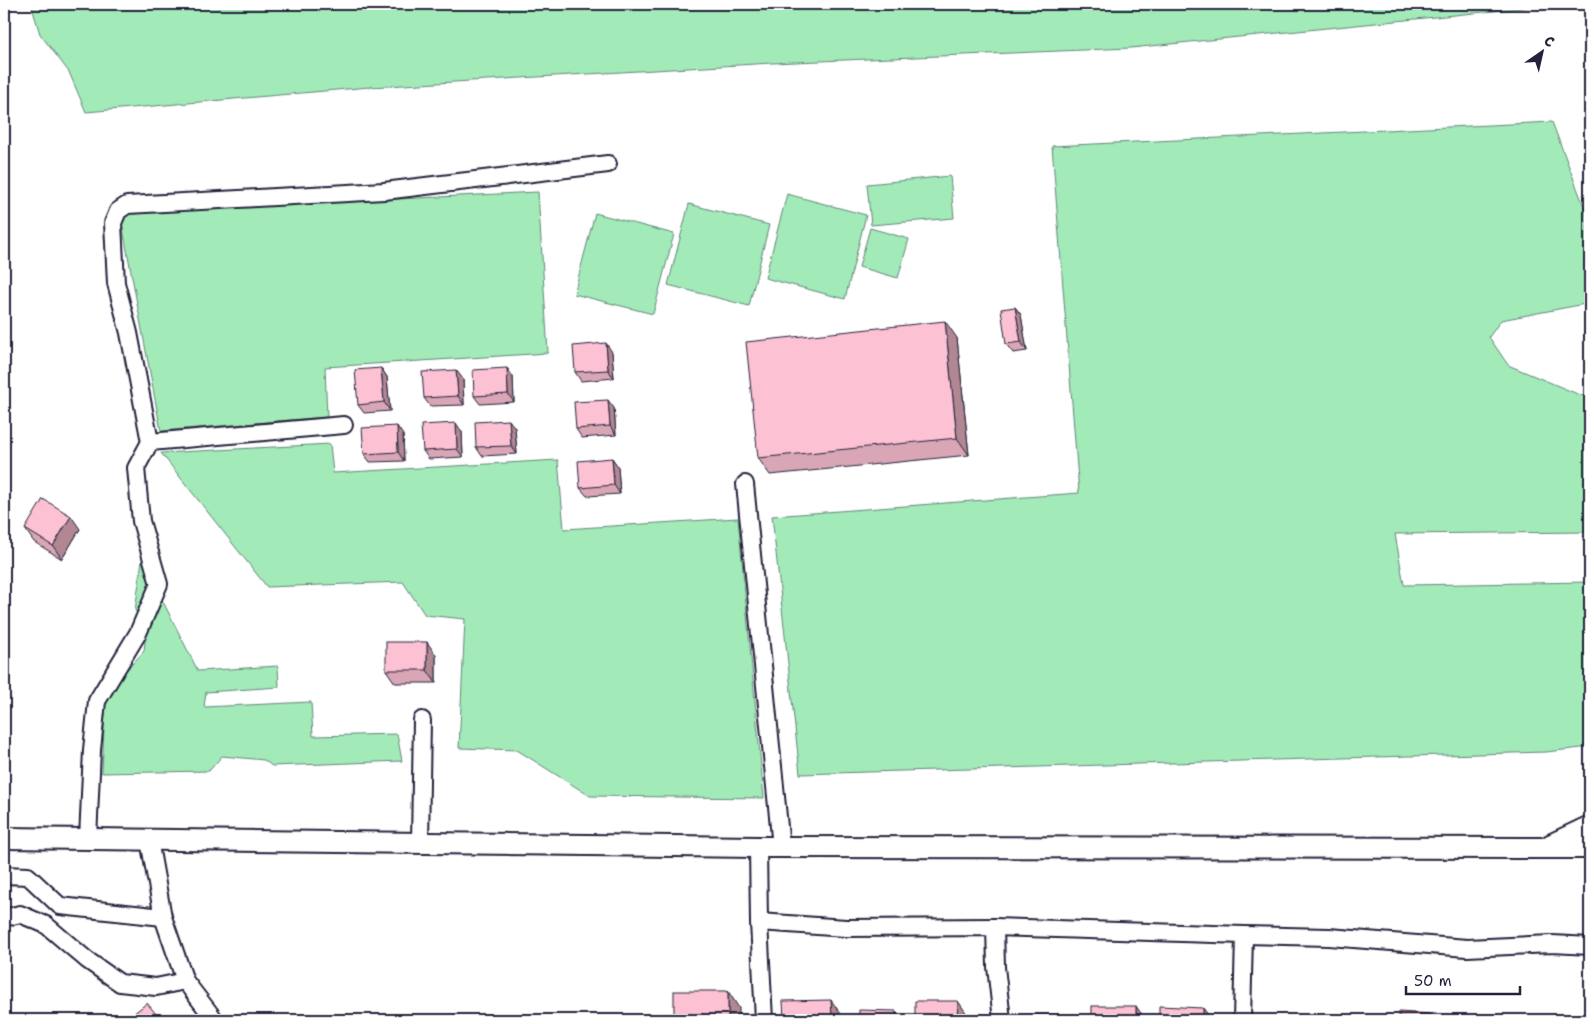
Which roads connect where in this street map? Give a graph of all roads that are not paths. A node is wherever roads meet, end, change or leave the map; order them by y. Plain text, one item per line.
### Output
1 (608, 164) dead end
2 (344, 425) dead end
3 (150, 442) junction
4 (746, 484) dead end
5 (422, 720) dead end
6 (1590, 826) edge
7 (4, 838) edge
8 (88, 839) junction
9 (149, 840) junction
10 (420, 843) junction
11 (758, 846) junction
12 (780, 847) junction
13 (1544, 848) junction
14 (1590, 848) edge
15 (4, 875) edge
16 (163, 917) junction
17 (4, 918) edge
18 (759, 922) junction
19 (995, 927) junction
20 (1244, 935) junction
21 (1590, 946) edge
22 (185, 981) junction
23 (215, 1020) edge
24 (764, 1020) edge
25 (1002, 1020) edge
26 (1242, 1020) edge

1 - 3 lane
2 - 3 lane
3 - 8 lane
4 - 12 lane
5 - 10 lane
6 - 13 main road
7 - 8 main road
8 - 9 main road
9 - 10 main road
9 - 16 lane
10 - 11 main road
11 - 12 main road
11 - 18 lane
12 - 13 main road
13 - 14 main road
15 - 16 lane
16 - 22 lane
17 - 22 lane
18 - 19 lane
18 - 24 lane
19 - 20 lane
19 - 25 lane
20 - 21 lane
20 - 26 lane
22 - 23 lane

